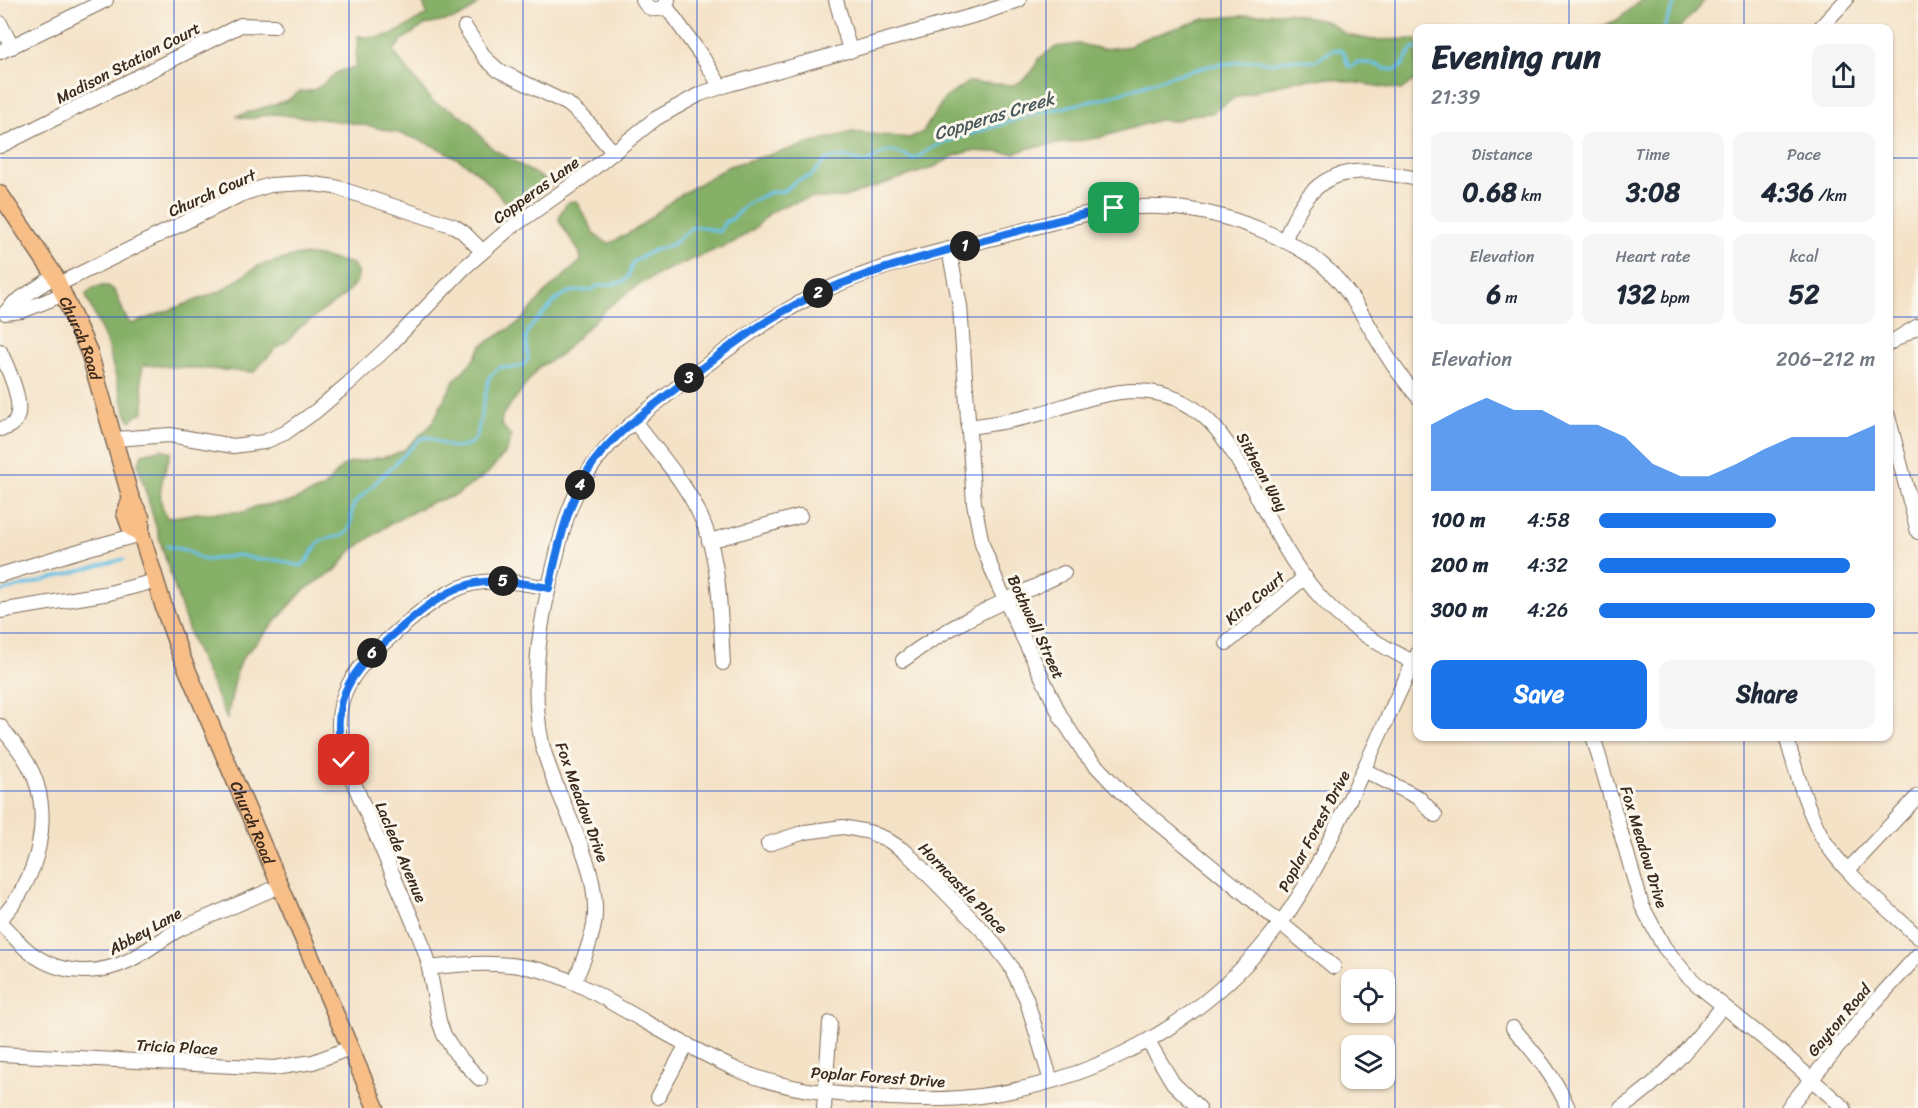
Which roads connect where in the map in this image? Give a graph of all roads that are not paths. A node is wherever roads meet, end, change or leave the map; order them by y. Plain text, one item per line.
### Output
1 (106, 0) edge
2 (643, 0) edge
3 (836, 0) edge
4 (1019, 0) edge
5 (1846, 0) edge
6 (666, 3) edge
7 (0, 22) edge
8 (1824, 24) edge
9 (273, 26) dead end
10 (465, 27) dead end
11 (6, 50) edge
12 (850, 51) junction
13 (721, 87) junction
14 (0, 146) edge
15 (614, 153) junction
16 (1413, 177) edge
17 (0, 194) edge
18 (1284, 241) junction
19 (949, 250) junction
20 (482, 251) junction
21 (59, 285) junction
22 (3, 314) edge
23 (1918, 326) edge
24 (1893, 341) edge
25 (0, 351) edge
26 (1413, 390) edge
27 (634, 421) junction
28 (969, 427) junction
29 (0, 429) edge
30 (1893, 435) edge
31 (115, 439) junction
32 (800, 516) dead end
33 (1918, 532) edge
34 (141, 534) junction
35 (709, 541) junction
36 (1064, 573) dead end
37 (0, 575) edge
38 (1305, 577) junction
39 (155, 581) junction
40 (549, 588) junction
41 (1006, 601) junction
42 (0, 611) edge
43 (1227, 644) dead end
44 (1413, 657) edge
45 (903, 660) dead end
46 (1413, 662) edge
47 (723, 663) dead end
48 (0, 726) edge
49 (1594, 741) edge
50 (1788, 741) edge
51 (1364, 770) junction
52 (1918, 796) edge
53 (1435, 815) dead end
54 (768, 844) dead end
55 (1848, 870) junction
56 (280, 886) junction
57 (0, 921) edge
58 (1281, 923) junction
59 (1918, 937) edge
60 (1918, 956) edge
61 (1334, 967) dead end
62 (429, 968) junction
63 (574, 982) junction
64 (1723, 1006) junction
65 (830, 1023) dead end
66 (1513, 1028) dead end
67 (1148, 1041) junction
68 (687, 1044) junction
69 (350, 1048) junction
70 (0, 1054) edge
71 (480, 1079) dead end
72 (1812, 1079) junction
73 (1051, 1081) junction
74 (825, 1093) junction
75 (658, 1097) dead end
76 (376, 1108) edge
77 (824, 1108) edge
78 (1199, 1108) edge
79 (1568, 1108) edge
80 (1621, 1108) edge
81 (1788, 1108) edge
82 (1844, 1108) edge

1 - 11 street
2 - 6 street
3 - 12 street
4 - 12 street, Copperas Lane
5 - 8 street
6 - 13 street
7 - 11 street
9 - 14 street, Madison Station Court
10 - 15 street
12 - 13 street, Copperas Lane
13 - 15 street, Copperas Lane
15 - 20 street, Copperas Lane
16 - 18 street
17 - 21 main road, Church Road
18 - 19 street, Fox Meadow Drive
18 - 26 street, Fox Meadow Drive
19 - 27 street, Fox Meadow Drive
19 - 28 street, Bothwell Street
20 - 21 street, Church Court
20 - 31 street, Copperas Lane
21 - 22 street
21 - 22 street
21 - 31 main road, Church Road
23 - 24 street
25 - 29 street
27 - 35 street
27 - 40 street, Fox Meadow Drive
28 - 38 street, Sithean Way
28 - 41 street, Bothwell Street
30 - 33 street
31 - 34 main road, Church Road
32 - 35 street
34 - 37 street
34 - 39 main road, Church Road
35 - 47 street
36 - 41 street
38 - 43 street, Kira Court
38 - 44 street, Sithean Way
39 - 42 street
39 - 56 main road, Church Road
40 - 62 street, Laclede Avenue
40 - 63 street, Fox Meadow Drive
41 - 45 street
41 - 58 street, Bothwell Street
46 - 51 street, Poplar Forest Drive
48 - 57 street
49 - 64 street, Fox Meadow Drive
50 - 55 street
51 - 53 street
51 - 58 street, Poplar Forest Drive
52 - 55 street
54 - 73 street, Horncastle Place
55 - 59 street
56 - 57 street, Abbey Lane
56 - 69 main road, Church Road
58 - 61 street, Bothwell Street
58 - 67 street, Poplar Forest Drive
60 - 72 street, Gayton Road
62 - 63 street, Poplar Forest Drive
62 - 71 street, Laclede Avenue
63 - 68 street, Poplar Forest Drive
64 - 72 street, Fox Meadow Drive
64 - 80 street
65 - 74 street
66 - 79 street
67 - 73 street, Poplar Forest Drive
67 - 78 street
68 - 74 street, Poplar Forest Drive
68 - 75 street
69 - 70 street, Tricia Place
69 - 76 main road, Church Road
72 - 81 street, Gayton Road
72 - 82 street, Fox Meadow Drive
73 - 74 street, Poplar Forest Drive
74 - 77 street

